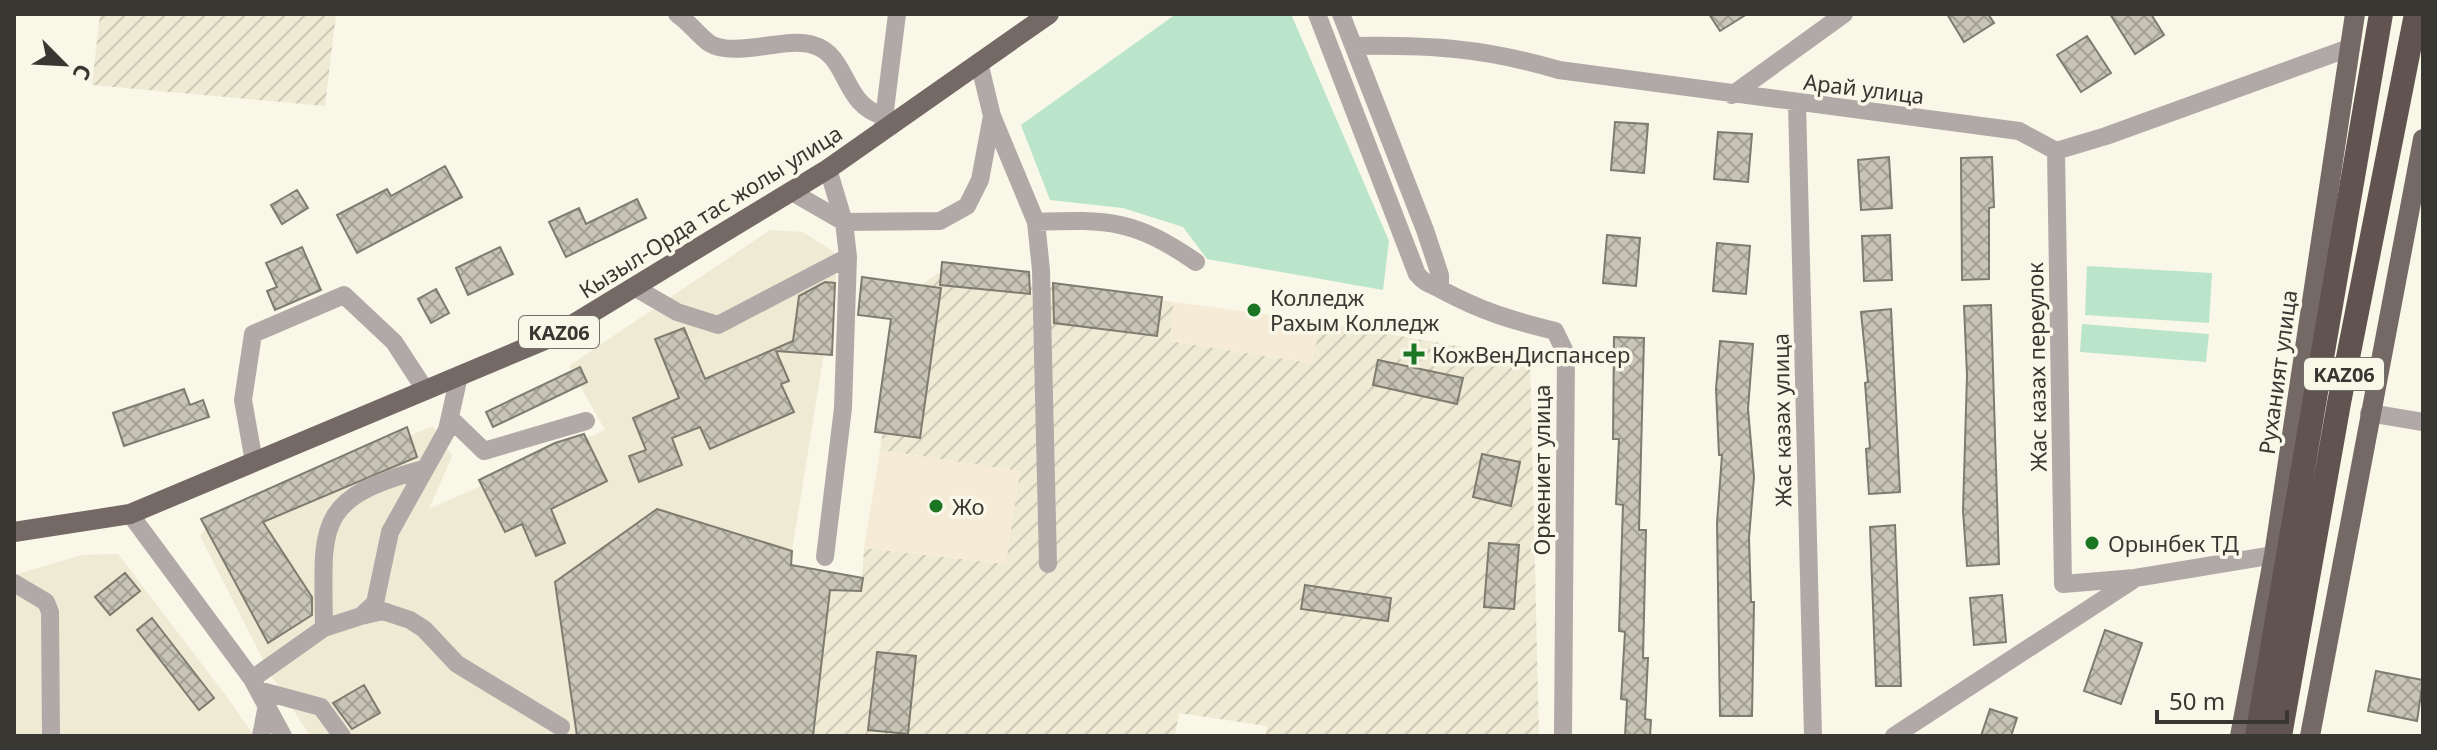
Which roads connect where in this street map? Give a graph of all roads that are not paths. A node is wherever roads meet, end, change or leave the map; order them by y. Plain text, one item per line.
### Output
1 (677, 14) edge
2 (897, 14) edge
3 (1049, 14) edge
4 (1317, 14) edge
5 (1341, 14) edge
6 (1844, 14) edge
7 (2355, 14) edge
8 (2381, 14) edge
9 (2416, 14) edge
10 (1355, 46) junction
11 (2349, 48) junction
12 (979, 62) junction
13 (1732, 95) junction
14 (1797, 104) junction
15 (992, 116) junction
16 (884, 123) junction
17 (2423, 139) edge
18 (2056, 151) junction
19 (828, 169) junction
20 (792, 192) junction
21 (844, 222) junction
22 (1036, 222) junction
23 (848, 257) junction
24 (1196, 262) dead end
25 (634, 287) junction
26 (1440, 289) junction
27 (459, 376) junction
28 (426, 391) junction
29 (2369, 413) junction
30 (450, 418) junction
31 (586, 421) dead end
32 (2423, 422) edge
33 (254, 462) junction
34 (424, 469) junction
35 (130, 514) junction
36 (14, 532) edge
37 (2274, 555) junction
38 (825, 557) dead end
39 (1048, 564) dead end
40 (2135, 578) junction
41 (14, 583) edge
42 (361, 616) junction
43 (324, 628) junction
44 (259, 692) junction
45 (561, 727) dead end
46 (1904, 733) edge
47 (51, 736) edge
48 (261, 736) edge
49 (283, 736) edge
50 (342, 736) edge
51 (1563, 736) edge
52 (1813, 736) edge
53 (2240, 736) edge
54 (2257, 736) edge
55 (2280, 736) edge
56 (2310, 736) edge

1 - 16 street
2 - 16 street
3 - 12 main road, Кызыл-Орда тас жолы улица / KАZ06
4 - 26 street, Оркениет улица
5 - 10 street
6 - 13 street
7 - 11 main road, Руханият улица
8 - 54 highway, KАZ06
9 - 55 highway, KАZ06
10 - 13 street, Арай улица
10 - 26 street
11 - 18 street
11 - 37 main road, Руханият улица
12 - 15 street
12 - 16 main road, Кызыл-Орда тас жолы улица / KАZ06
13 - 14 street, Арай улица
14 - 18 street, Арай улица
14 - 52 street, Жас казах улица
15 - 21 street
15 - 22 street
16 - 19 main road, Кызыл-Орда тас жолы улица / KАZ06
17 - 29 main road
18 - 40 street, Жас казах переулок
19 - 20 main road, Кызыл-Орда тас жолы улица / KАZ06
19 - 21 street
20 - 21 street
20 - 25 main road, Кызыл-Орда тас жолы улица / KАZ06
21 - 23 street
22 - 24 street
22 - 39 street
23 - 25 street
23 - 38 street
25 - 27 main road, Кызыл-Орда тас жолы улица / KАZ06
26 - 51 street, Оркениет улица
27 - 28 main road, Кызыл-Орда тас жолы улица / KАZ06
27 - 30 street
28 - 33 main road, Кызыл-Орда тас жолы улица / KАZ06
28 - 33 street
29 - 32 street
29 - 56 main road
30 - 31 street
30 - 34 street
33 - 35 main road, Кызыл-Орда тас жолы улица / KАZ06
34 - 42 street
34 - 43 street
35 - 36 main road, Кызыл-Орда тас жолы улица / KАZ06
35 - 44 street
37 - 40 street
37 - 53 main road, Руханият улица
40 - 46 street
41 - 47 street
42 - 43 street
42 - 45 street
43 - 44 street
44 - 48 street
44 - 49 street
44 - 50 street

